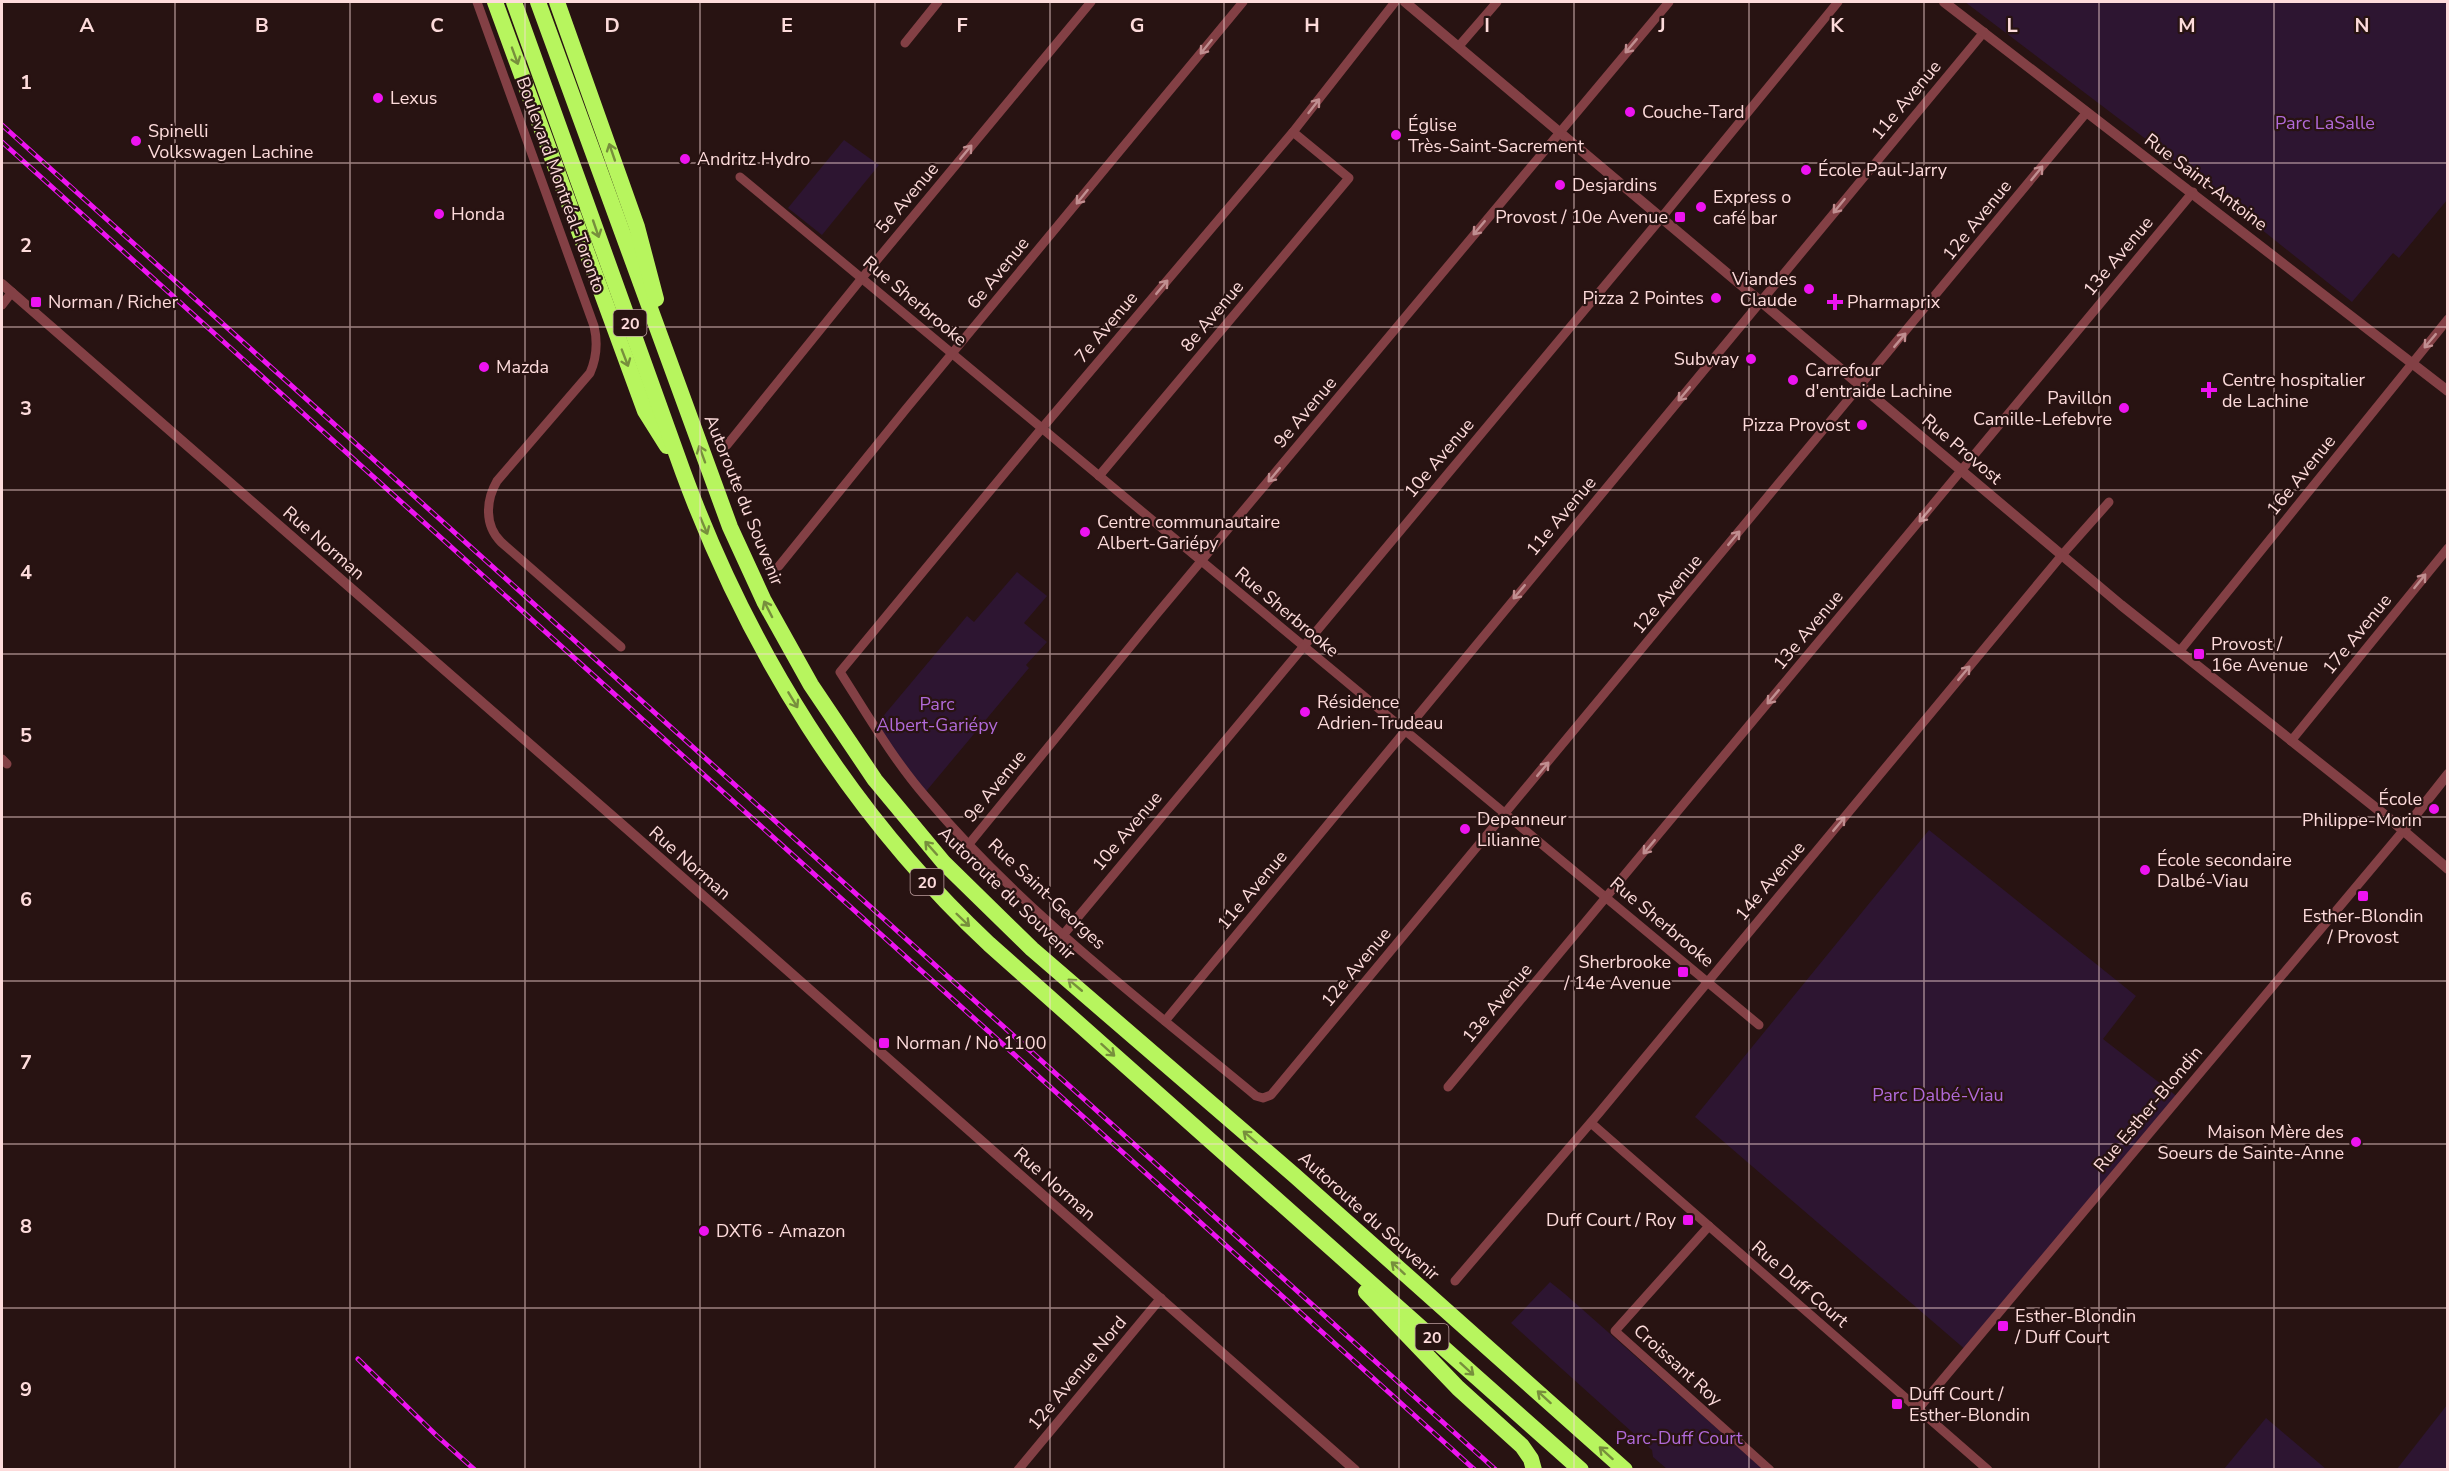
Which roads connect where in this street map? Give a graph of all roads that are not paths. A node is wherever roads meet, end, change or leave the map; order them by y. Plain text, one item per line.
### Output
1 (477, 2) edge
2 (495, 2) edge
3 (514, 2) edge
4 (538, 2) edge
5 (557, 2) edge
6 (938, 2) edge
7 (1091, 2) edge
8 (1243, 2) edge
9 (1395, 2) edge
10 (1406, 2) edge
11 (1497, 2) edge
12 (1668, 2) edge
13 (1838, 2) edge
14 (1944, 2) edge
15 (1984, 32) junction
16 (905, 43) dead end
17 (1459, 46) junction
18 (2087, 112) junction
19 (1560, 130) junction
20 (1293, 132) junction
21 (740, 177) dead end
22 (2193, 192) junction
23 (1662, 217) junction
24 (862, 278) junction
25 (2, 284) edge
26 (12, 292) junction
27 (1762, 300) junction
28 (2, 305) edge
29 (2448, 319) edge
30 (952, 354) junction
31 (2412, 362) junction
32 (1862, 385) junction
33 (2448, 390) edge
34 (680, 391) junction
35 (1042, 428) junction
36 (727, 445) dead end
37 (1962, 470) junction
38 (683, 472) junction
39 (1099, 476) junction
40 (2109, 502) dead end
41 (2448, 548) edge
42 (2062, 555) junction
43 (1202, 562) junction
44 (779, 566) dead end
45 (621, 647) dead end
46 (1303, 647) junction
47 (2179, 652) junction
48 (840, 672) joint
49 (1404, 730) junction
50 (2291, 741) junction
51 (2448, 774) edge
52 (1505, 814) junction
53 (2403, 831) junction
54 (969, 844) junction
55 (2448, 869) edge
56 (1607, 898) junction
57 (1063, 935) junction
58 (1708, 982) junction
59 (1165, 1021) junction
60 (1759, 1026) dead end
61 (1448, 1087) dead end
62 (1271, 1095) joint
63 (1591, 1123) junction
64 (1282, 1204) junction
65 (1709, 1226) junction
66 (1455, 1281) dead end
67 (1161, 1298) junction
68 (1918, 1409) junction
69 (1018, 1470) edge
70 (1355, 1470) edge
71 (1534, 1470) edge
72 (1581, 1470) edge
73 (1625, 1470) edge
74 (1770, 1470) edge
75 (1988, 1470) edge

1 - 45 street, Boulevard Montréal-Toronto
2 -> 38 highway
3 -> 38 highway, 20
4 - 34 highway, Autoroute du Souvenir / 20
34 -> 5 highway
6 - 16 street
24 -> 7 street, 5e Avenue
8 -> 30 street, 6e Avenue
20 -> 9 street, 7e Avenue
10 - 17 street, Rue Provost
11 - 17 street
12 -> 19 street, 9e Avenue
13 - 23 street, 10e Avenue
14 - 15 street, Rue Saint-Antoine
15 - 18 street, Rue Saint-Antoine
15 -> 27 street, 11e Avenue
17 - 19 street, Rue Provost
18 - 22 street, Rue Saint-Antoine
32 -> 18 street, 12e Avenue
19 - 23 street, Rue Provost
19 -> 43 street, 9e Avenue
35 -> 20 street, 7e Avenue
20 - 39 street, 8e Avenue
21 - 24 street, Rue Sherbrooke
22 - 31 street, Rue Saint-Antoine
22 - 37 street, 13e Avenue
23 - 27 street, Rue Provost
23 - 46 street, 10e Avenue
24 - 30 street, Rue Sherbrooke
24 - 36 street, 5e Avenue
25 - 26 street, Rue Norman
26 - 28 street
26 - 67 street, Rue Norman
27 - 32 street, Rue Provost
27 -> 49 street, 11e Avenue
29 -> 31 street, 16e Avenue
30 - 35 street, Rue Sherbrooke
30 - 44 street, 6e Avenue
31 - 33 street, Rue Saint-Antoine
31 - 47 street, 16e Avenue
32 - 37 street, Rue Provost
52 -> 32 street, 12e Avenue
73 -> 34 highway, Autoroute du Souvenir / 20
35 - 39 street, Rue Sherbrooke
35 - 48 street, 7e Avenue
37 - 42 street, Rue Provost
37 -> 56 street, 13e Avenue
38 -> 64 highway, 20
39 - 43 street, Rue Sherbrooke
40 - 42 street, 14e Avenue
50 -> 41 street, 17e Avenue
42 - 47 street, Rue Provost
58 -> 42 street, 14e Avenue
43 - 46 street, Rue Sherbrooke
43 - 54 street, 9e Avenue
46 - 49 street, Rue Sherbrooke
46 - 57 street, 10e Avenue
47 - 50 street, Rue Provost
48 - 54 street, Rue Saint-Georges
49 - 52 street, Rue Sherbrooke
49 - 59 street, 11e Avenue
50 - 53 street, Rue Provost
51 - 53 street
52 - 56 street, Rue Sherbrooke
52 - 62 street, 12e Avenue
53 - 55 street, Rue Provost
53 - 68 street, Rue Esther-Blondin
54 - 57 street, Rue Saint-Georges
56 - 58 street, Rue Sherbrooke
56 - 61 street, 13e Avenue
57 - 59 street, Rue Saint-Georges
58 - 60 street, Rue Sherbrooke
58 - 63 street, 14e Avenue
59 - 62 street, Rue Saint-Georges
63 - 65 street, Rue Duff Court
63 - 66 street, 14e Avenue
64 - 71 highway
64 -> 72 highway, 20
65 - 68 street, Rue Duff Court
65 - 74 street, Croissant Roy
67 - 69 street, 12e Avenue Nord
67 - 70 street, Rue Norman
68 - 75 street, Rue Duff Court

